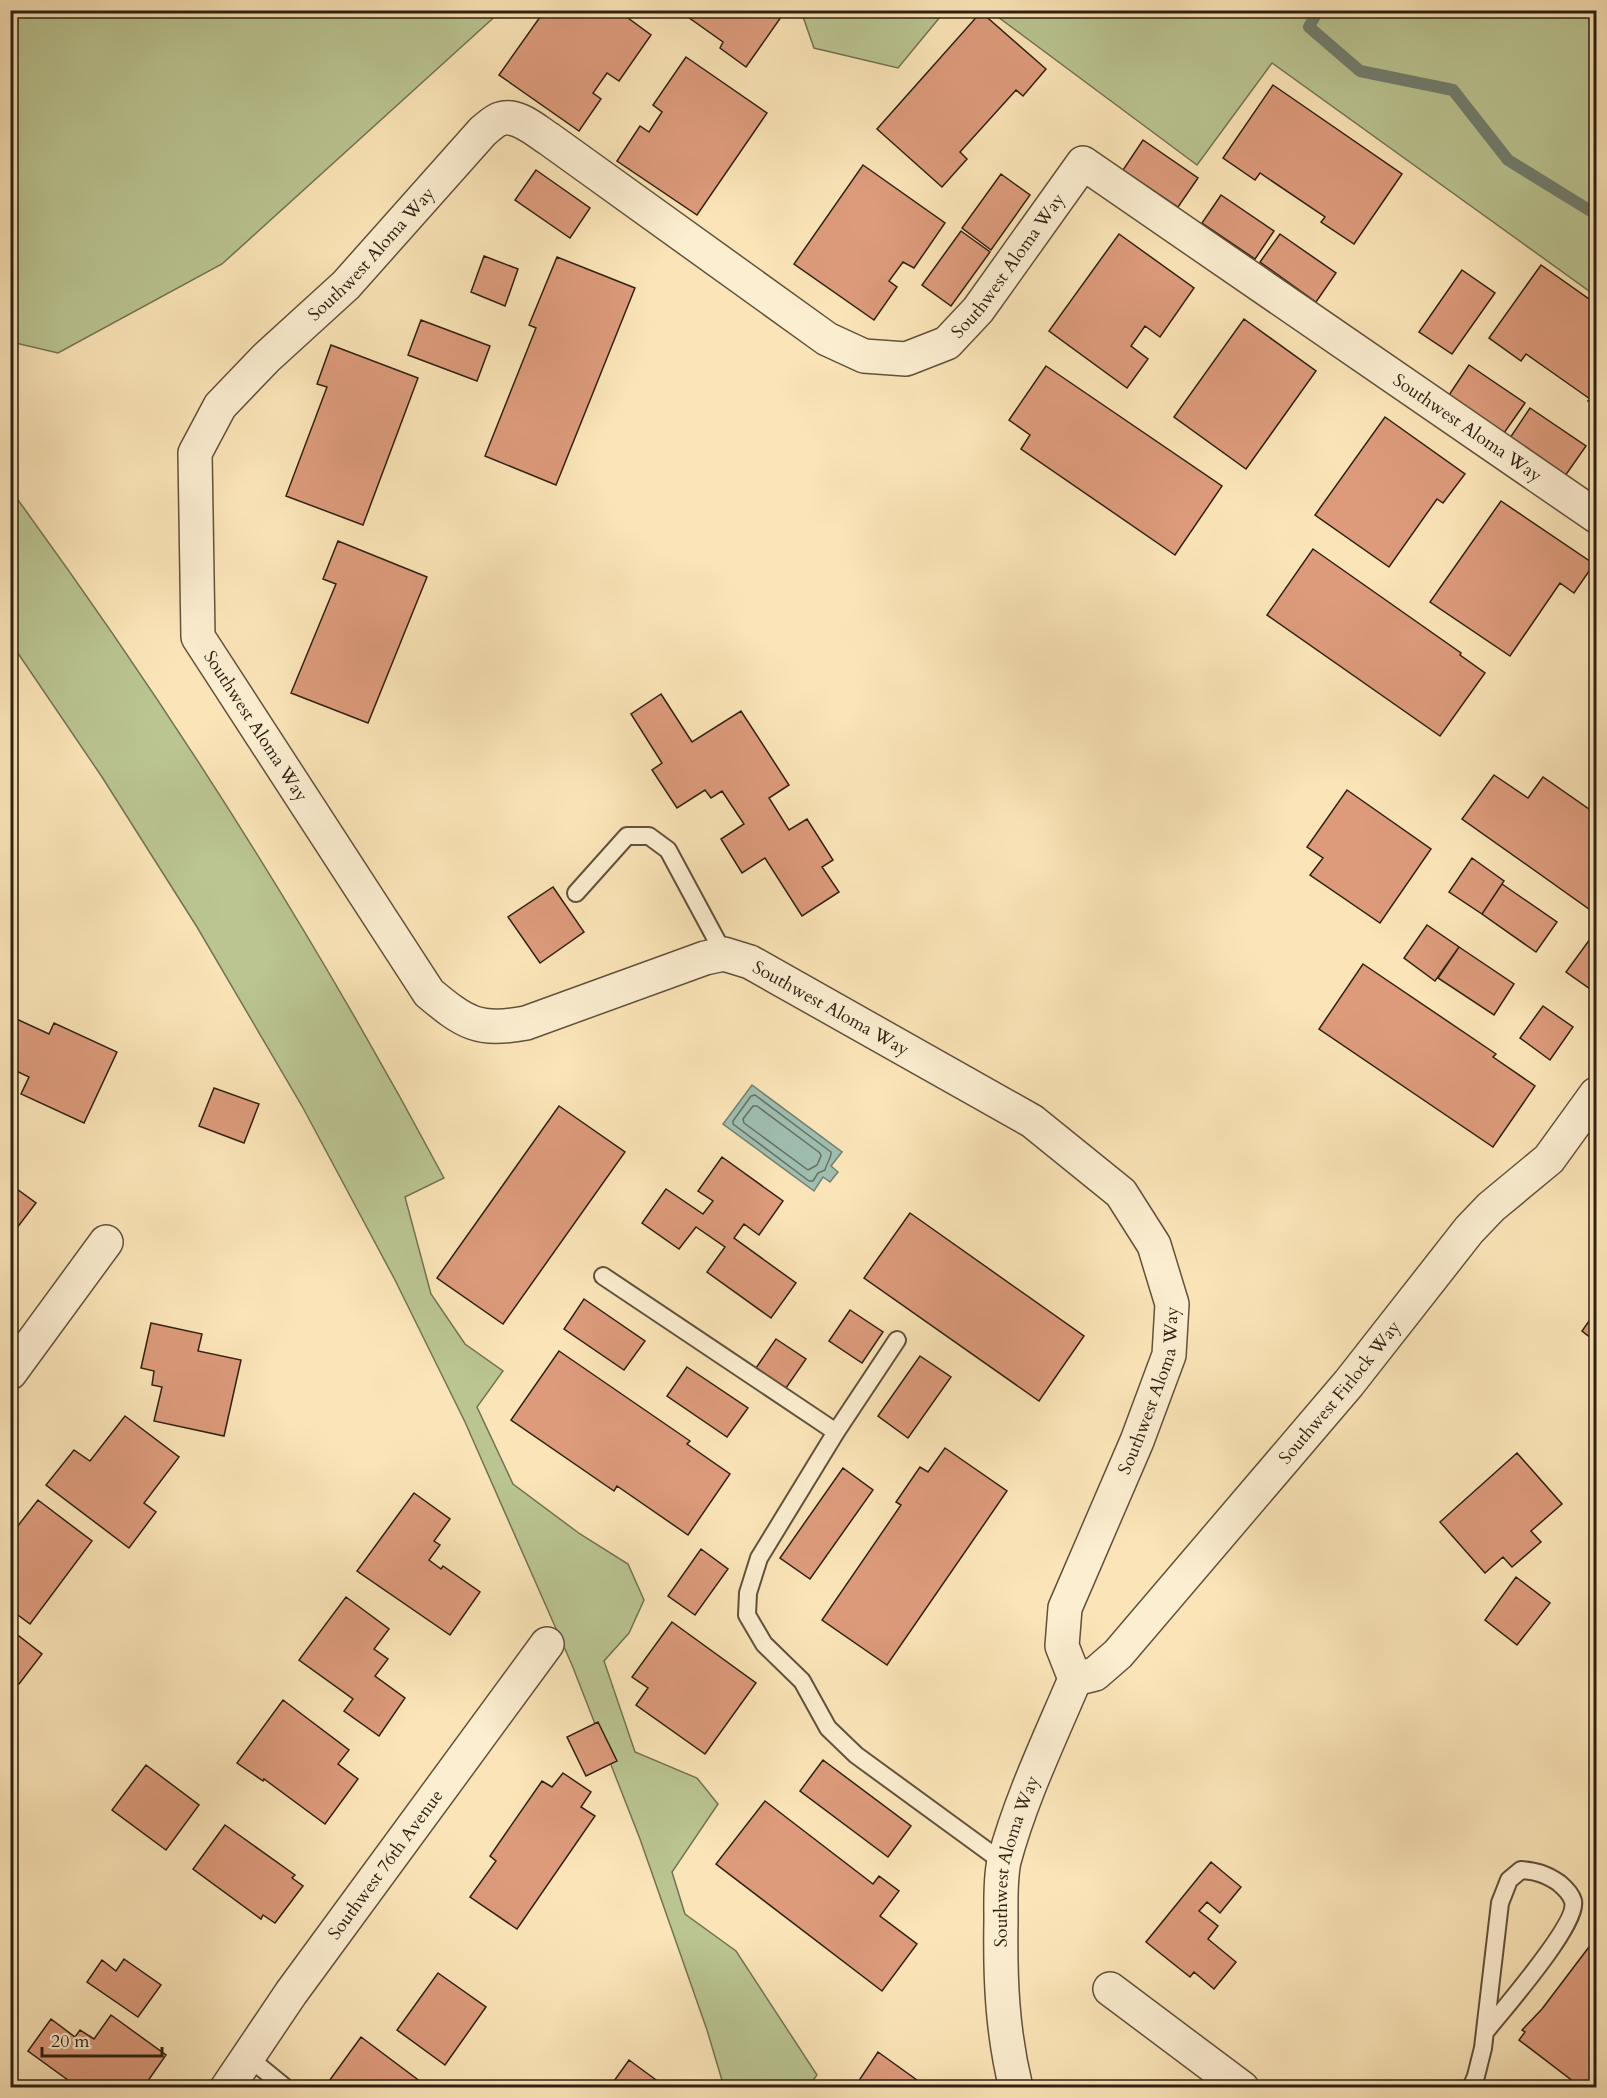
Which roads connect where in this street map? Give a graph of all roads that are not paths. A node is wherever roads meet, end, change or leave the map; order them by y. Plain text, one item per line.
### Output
1 (1596, 516) edge
2 (576, 893) dead end
3 (724, 954) junction
4 (1596, 1094) edge
5 (106, 1242) dead end
6 (603, 1275) dead end
7 (897, 1340) dead end
8 (10, 1373) edge
9 (836, 1432) junction
10 (547, 1644) dead end
11 (1076, 1678) junction
12 (1004, 1863) junction
13 (1110, 1989) dead end
14 (1486, 2031) junction
15 (248, 2057) junction
16 (226, 2088) edge
17 (286, 2088) edge
18 (1016, 2088) edge
19 (1242, 2088) edge
20 (1471, 2088) edge

1 - 3 street, Southwest Aloma Way
2 - 3 lane
3 - 11 street, Southwest Aloma Way
4 - 11 street, Southwest Firlock Way
5 - 8 street
6 - 9 lane
7 - 9 lane
9 - 12 lane
10 - 15 street, Southwest 76th Avenue
11 - 12 street, Southwest Aloma Way
12 - 18 street, Southwest Aloma Way
13 - 19 street
14 - 14 lane
14 - 20 lane
15 - 16 street, Southwest 76th Avenue
15 - 17 lane

